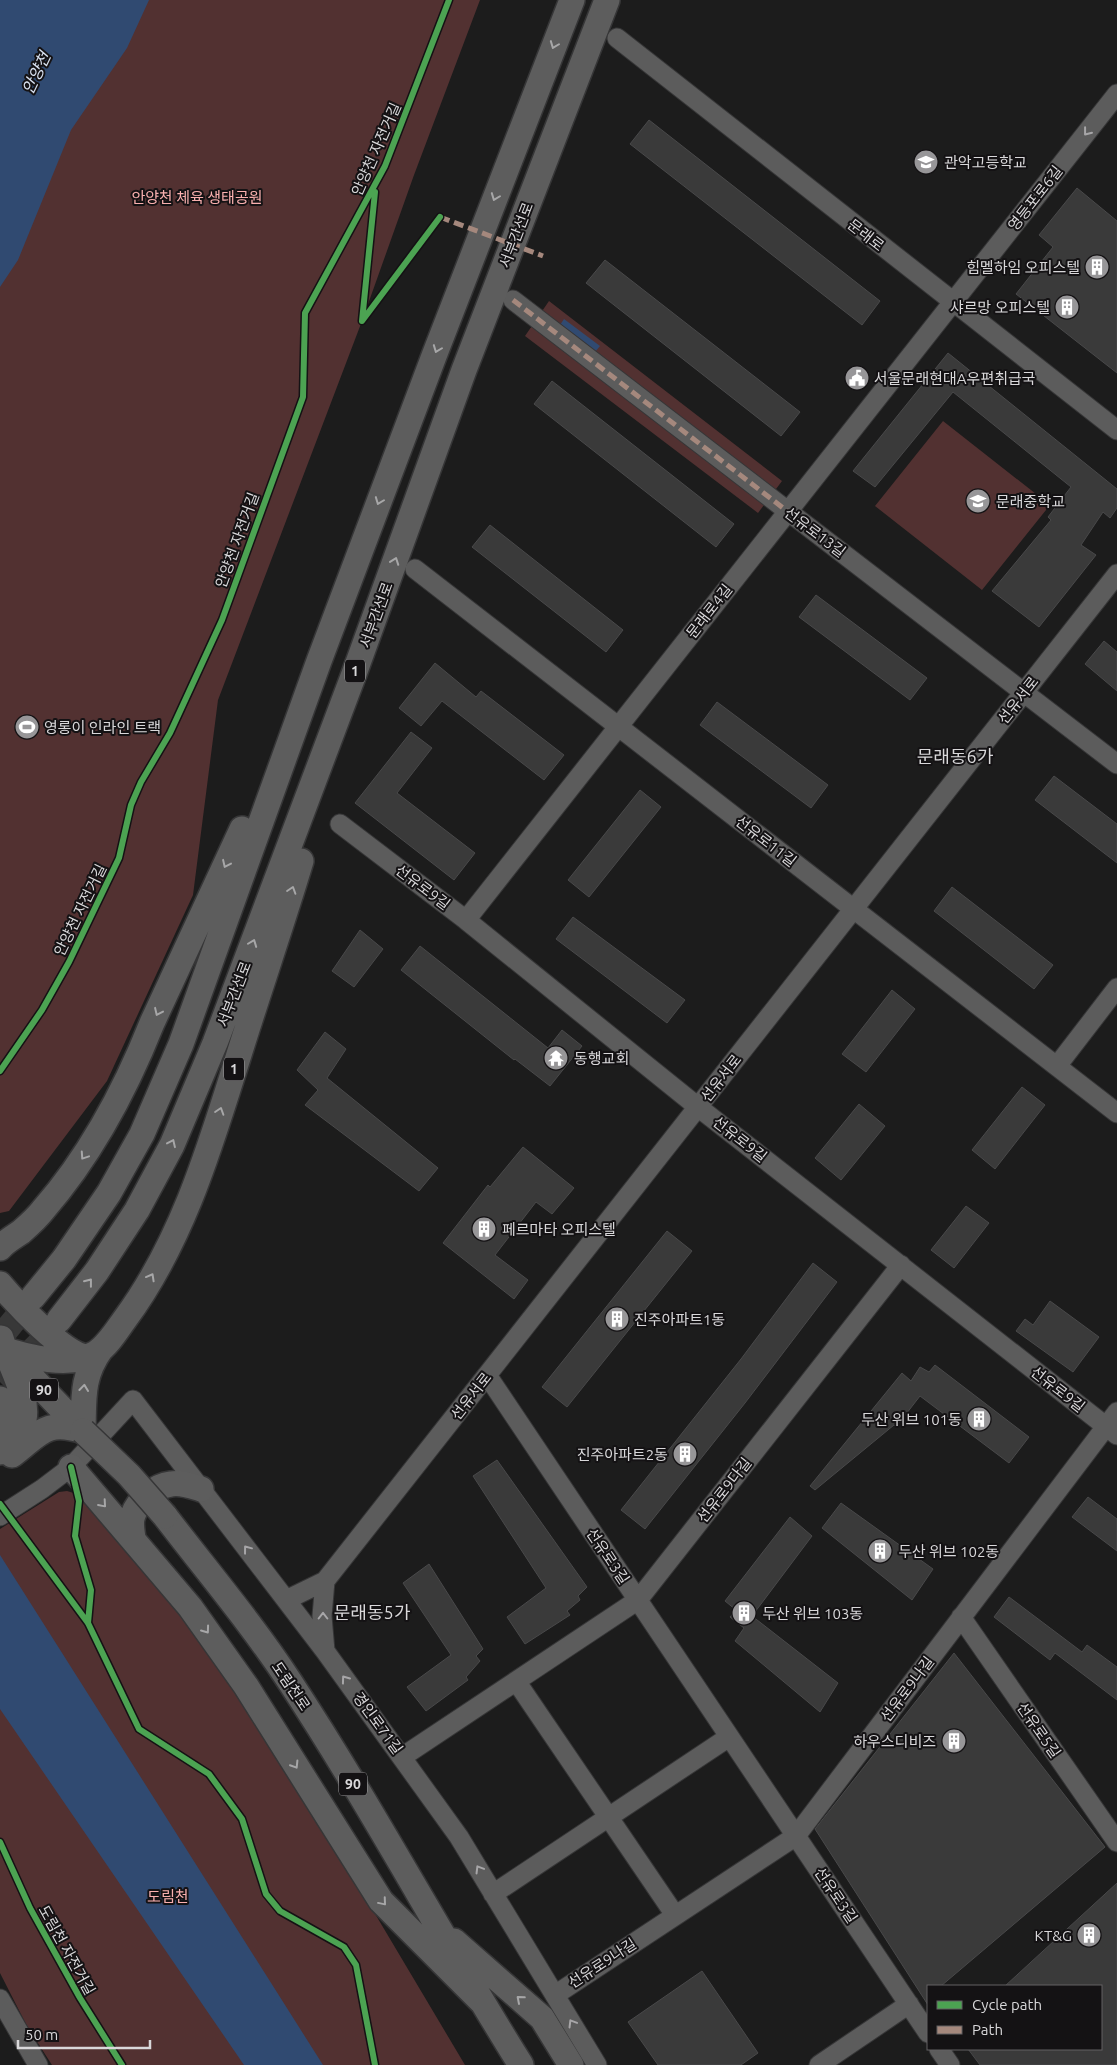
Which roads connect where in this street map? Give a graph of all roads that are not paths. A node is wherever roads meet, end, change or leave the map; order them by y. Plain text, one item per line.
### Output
1 (572, 0) edge
2 (606, 0) edge
3 (617, 38) dead end
4 (1117, 94) edge
5 (513, 300) dead end
6 (952, 302) junction
7 (1117, 430) edge
8 (787, 511) junction
9 (416, 569) dead end
10 (1117, 574) edge
11 (319, 661) junction
12 (354, 674) junction
13 (1024, 692) junction
14 (618, 726) junction
15 (1117, 764) edge
16 (340, 824) dead end
17 (854, 909) junction
18 (466, 920) junction
19 (1117, 988) edge
20 (1057, 1066) junction
21 (698, 1107) junction
22 (1117, 1113) edge
23 (42, 1211) junction
24 (0, 1230) edge
25 (0, 1248) edge
26 (900, 1266) junction
27 (0, 1284) edge
28 (33, 1297) tunnel mouth
29 (59, 1320) tunnel mouth
30 (1, 1344) edge
31 (94, 1353) junction
32 (487, 1375) junction
33 (0, 1399) edge
34 (1113, 1424) edge
35 (83, 1431) junction
36 (3, 1453) edge
37 (71, 1467) junction
38 (201, 1489) junction
39 (0, 1516) edge
40 (133, 1538) junction
41 (325, 1581) junction
42 (286, 1600) junction
43 (638, 1600) junction
44 (961, 1617) junction
45 (325, 1651) junction
46 (516, 1681) junction
47 (729, 1737) junction
48 (402, 1757) junction
49 (609, 1817) junction
50 (796, 1836) junction
51 (1117, 1842) edge
52 (493, 1894) junction
53 (675, 1915) junction
54 (438, 1927) junction
55 (555, 1995) junction
56 (0, 1999) edge
57 (481, 2001) junction
58 (908, 2004) junction
59 (927, 2032) edge
60 (940, 2050) edge
61 (38, 2065) edge
62 (521, 2065) edge
63 (571, 2065) edge
64 (597, 2065) edge
65 (819, 2065) edge
66 (950, 2065) edge

1 -> 11 main road
12 -> 2 main road, 서부간선로 / 1
3 - 6 street, 문래로
4 -> 6 street, 영등포로6길
5 - 8 street, 선유로13길
6 - 7 street, 문래로
6 - 8 street, 문래로4길
8 - 13 street, 선유로13길
8 - 14 street, 문래로4길
9 - 14 street, 선유로11길
10 - 13 street, 선유서로
11 -> 23 main road
11 - 28 main road
29 -> 12 main road, 서부간선로 / 1
31 -> 12 main road, 1
13 - 15 street, 선유로13길
13 - 17 street, 선유서로
14 - 17 street, 선유로11길
14 - 18 street, 문래로4길
16 - 18 street, 선유로9길
17 - 20 street, 선유로11길
17 - 21 street, 선유서로
18 - 21 street, 선유로9길
19 - 20 street
20 - 22 street, 선유로11길
21 - 26 street, 선유로9길
21 - 32 street, 선유서로
23 - 24 main road
23 - 25 main road
26 - 34 street, 선유로9길
26 - 43 street, 선유로9다길
27 - 31 main road
30 - 31 main road
30 - 35 main road, 도림천로 / 90
30 - 36 main road
35 -> 31 main road, 1
32 - 41 street, 선유서로
32 - 43 street, 선유로3길
33 - 36 main road
34 - 44 street, 선유로9나길
35 - 36 main road
35 - 54 main road, 도림천로 / 90, bridge
37 - 38 street, 경인로71길
37 - 39 street
37 -> 40 main road
38 - 40 main road
42 -> 38 street, 경인로71길
40 -> 57 main road
41 - 42 street, 선유서로
45 -> 41 street
42 - 45 street, 경인로71길
43 - 46 street, 선유로9다길
43 - 47 street, 선유로3길
44 - 50 street, 선유로9나길
44 - 51 street, 선유로5길
48 -> 45 street, 경인로71길
46 - 48 street, 선유로9다길
46 - 49 street
47 - 49 street
47 - 50 street, 선유로3길
52 -> 48 street, 경인로71길
49 - 52 street
49 - 53 street
50 - 53 street, 선유로9나길
50 - 58 street, 선유로3길
52 - 55 street, 경인로71길
53 - 55 street, 선유로9나길
54 - 57 main road, 도림천로 / 90
63 -> 54 main road
64 -> 55 street, 경인로71길
56 - 61 street
57 - 62 main road, 도림천로 / 90
58 - 59 street, 선유로3길
58 - 65 street
60 - 66 street

